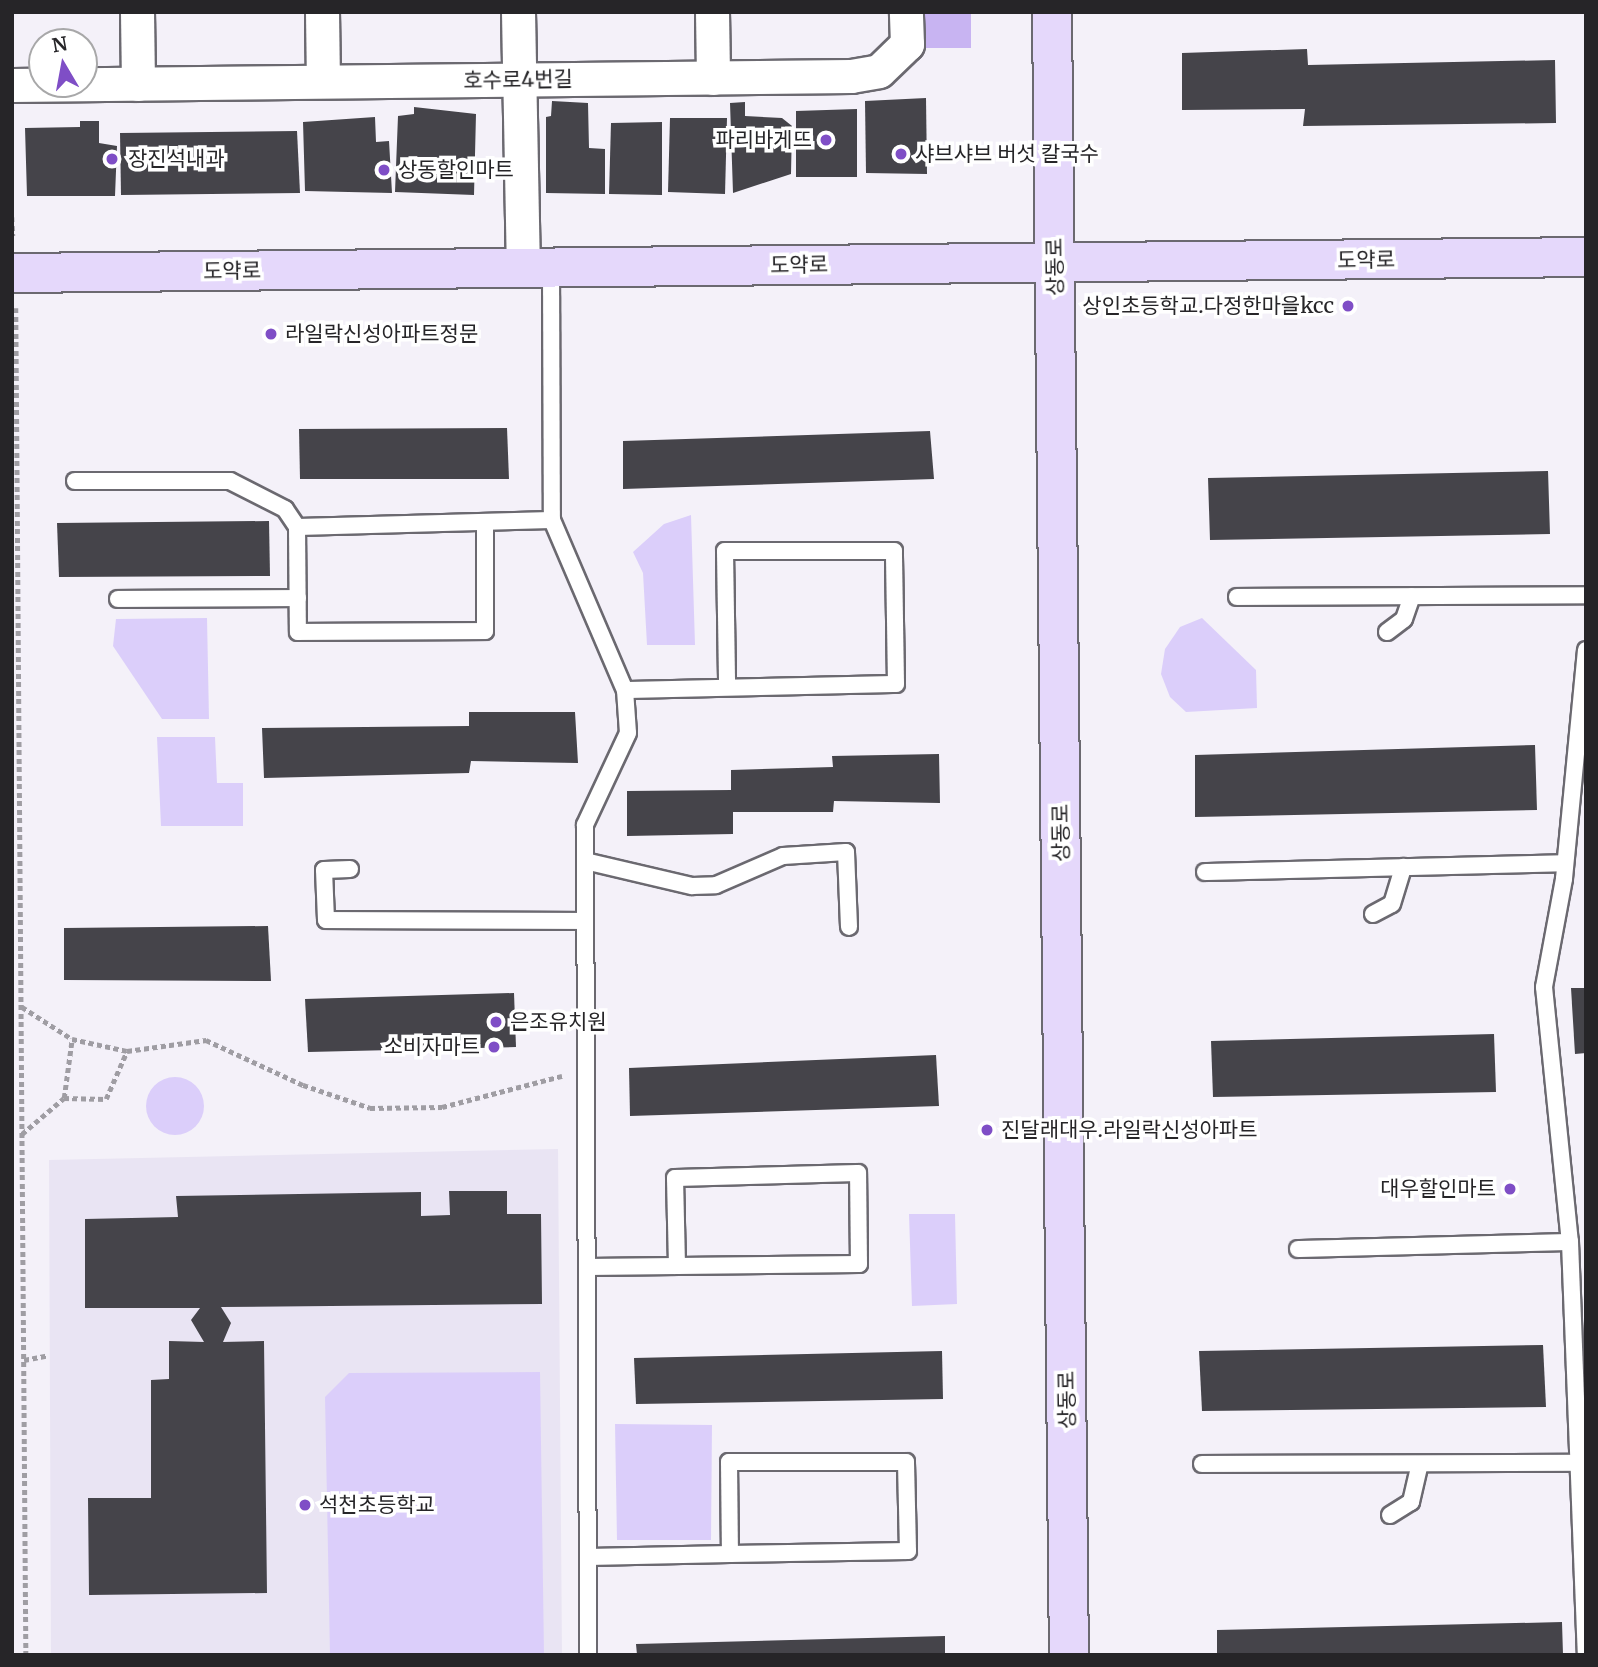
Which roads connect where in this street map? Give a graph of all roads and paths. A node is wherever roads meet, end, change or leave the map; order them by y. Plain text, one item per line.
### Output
1 (137, 12) edge
2 (322, 12) edge
3 (518, 12) edge
4 (712, 12) edge
5 (906, 12) edge
6 (1052, 12) edge
7 (713, 78) junction
8 (519, 80) junction
9 (323, 81) junction
10 (138, 84) junction
11 (12, 85) edge
12 (1586, 257) edge
13 (1055, 263) junction
14 (537, 268) junction
15 (12, 273) edge
16 (16, 336) dead end
17 (75, 481) dead end
18 (552, 520) junction
19 (485, 523) junction
20 (297, 527) junction
21 (1586, 595) edge
22 (1412, 596) junction
23 (1237, 597) dead end
24 (298, 598) junction
25 (118, 599) dead end
26 (1387, 632) dead end
27 (1586, 650) edge
28 (727, 685) junction
29 (625, 690) junction
30 (1578, 822) edge
31 (585, 862) junction
32 (1565, 863) junction
33 (1404, 867) junction
34 (350, 869) dead end
35 (1205, 872) dead end
36 (1373, 914) dead end
37 (585, 921) junction
38 (849, 926) dead end
39 (21, 1007) junction
40 (72, 1039) junction
41 (127, 1051) junction
42 (586, 1070) junction
43 (64, 1098) junction
44 (22, 1134) junction
45 (1570, 1242) junction
46 (1298, 1249) dead end
47 (677, 1266) junction
48 (587, 1267) junction
49 (49, 1355) dead end
50 (24, 1360) junction
51 (1578, 1463) junction
52 (1202, 1464) dead end
53 (1420, 1464) junction
54 (1390, 1515) dead end
55 (730, 1554) junction
56 (588, 1557) junction
57 (1586, 1651) edge
58 (26, 1655) edge
59 (589, 1655) edge
60 (1069, 1655) edge

1 - 10 street
2 - 9 street
3 - 8 street
4 - 7 street
5 - 7 street, 호수로4번길
6 - 13 street, 상동로
7 - 8 street, 호수로4번길
8 - 9 street, 호수로4번길
8 - 14 street
9 - 10 street, 호수로4번길
10 - 11 street, 호수로4번길
12 - 13 street, 도약로
13 - 14 street, 도약로
13 - 60 street, 상동로
14 - 15 street, 도약로
14 - 18 lane
16 - 39 path
17 - 20 lane
18 - 19 lane
18 - 29 lane
19 - 20 lane
19 - 24 lane
20 - 24 lane
21 - 22 lane
22 - 23 lane
22 - 26 lane
24 - 25 lane
27 - 30 lane
28 - 28 lane
28 - 29 lane
29 - 31 lane
30 - 32 lane
31 - 37 lane
31 - 38 lane
32 - 33 lane
32 - 45 lane
33 - 35 lane
33 - 36 lane
34 - 37 lane
37 - 42 lane
39 - 40 path
39 - 44 path
40 - 41 path
40 - 43 path
41 - 42 path
41 - 43 path
42 - 48 lane
43 - 44 path
44 - 50 path
45 - 46 lane
45 - 51 lane
47 - 47 lane
47 - 48 lane
48 - 56 lane
49 - 50 path
50 - 58 path
51 - 53 lane
51 - 57 lane
52 - 53 lane
53 - 54 lane
55 - 55 lane
55 - 56 lane
56 - 59 lane

